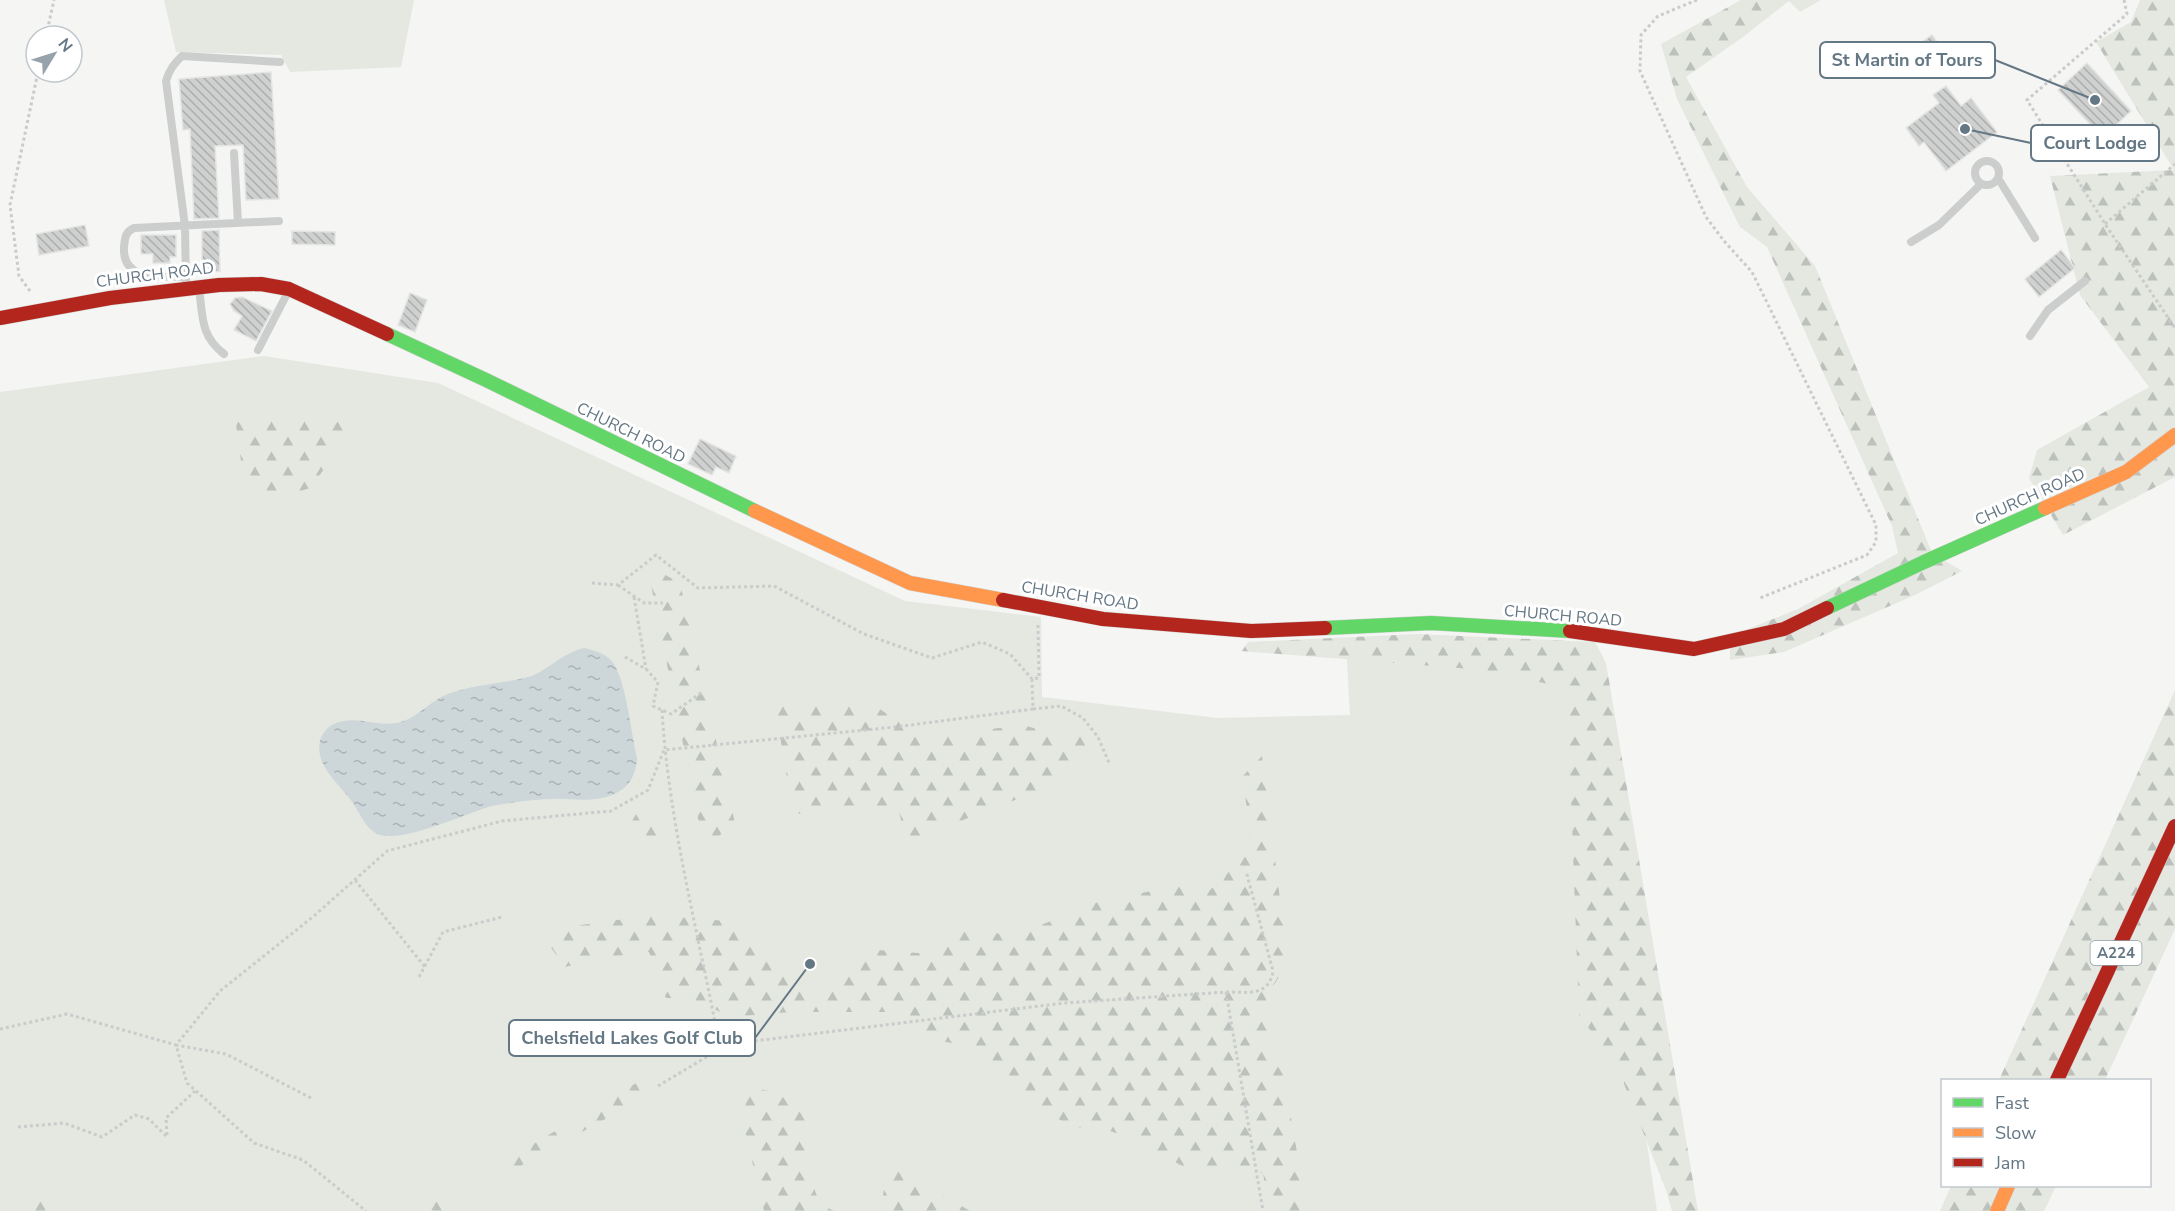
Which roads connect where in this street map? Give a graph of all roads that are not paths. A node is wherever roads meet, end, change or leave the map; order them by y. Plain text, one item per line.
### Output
1 (280, 62) dead end
2 (234, 153) dead end
3 (1998, 178) junction
4 (1981, 184) junction
5 (279, 221) dead end
6 (238, 223) junction
7 (185, 226) junction
8 (2035, 238) dead end
9 (1911, 242) dead end
10 (2085, 281) dead end
11 (190, 284) junction
12 (289, 289) junction
13 (0, 318) edge
14 (2030, 336) dead end
15 (258, 350) dead end
16 (224, 354) dead end
17 (2175, 435) edge
18 (2175, 826) edge
19 (2057, 1079) edge
20 (2007, 1187) edge
21 (1997, 1211) edge

1 - 7 lane
2 - 6 lane
3 - 4 lane
3 - 4 lane
3 - 8 lane
4 - 9 lane
5 - 6 lane
6 - 7 lane
7 - 11 lane
7 - 11 lane
10 - 14 lane
11 - 12 street, CHURCH ROAD
11 - 13 street, CHURCH ROAD
11 - 16 lane
12 - 15 lane
12 - 17 street, CHURCH ROAD
18 - 19 street, A224
20 - 21 street

